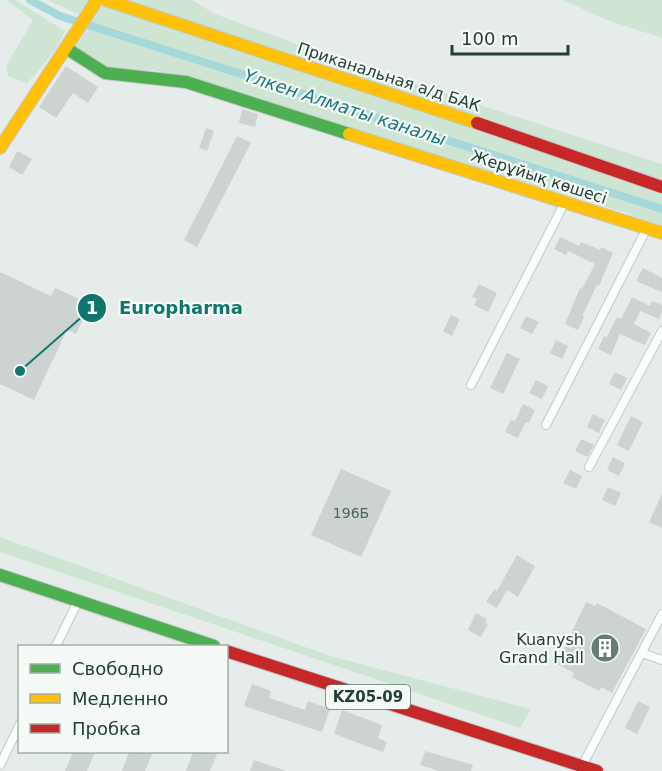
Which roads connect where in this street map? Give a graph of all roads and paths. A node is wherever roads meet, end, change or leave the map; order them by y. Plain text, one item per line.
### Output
1 (97, 0) edge
2 (106, 0) edge
3 (66, 48) junction
4 (0, 148) edge
5 (662, 187) edge
6 (565, 202) junction
7 (647, 228) junction
8 (662, 233) edge
9 (662, 331) edge
10 (471, 385) dead end
11 (546, 425) dead end
12 (590, 467) dead end
13 (0, 575) edge
14 (78, 601) junction
15 (662, 614) edge
16 (56, 645) edge
17 (211, 645) edge
18 (228, 652) edge
19 (642, 653) junction
20 (662, 660) edge
21 (18, 728) edge
22 (0, 765) edge
23 (582, 766) junction
24 (597, 771) edge

1 - 3 street
2 - 5 street, Приканальная а/д БАК
3 - 4 street
3 - 6 street, Жерұйық көшесі
6 - 7 street, Жерұйық көшесі
6 - 10 street
7 - 8 street, Жерұйық көшесі
7 - 11 street
9 - 12 street
13 - 14 street
14 - 16 street
14 - 17 street
15 - 19 street
18 - 23 street, KZ05-09
19 - 20 street
19 - 23 street
21 - 22 street
23 - 24 street, KZ05-09

